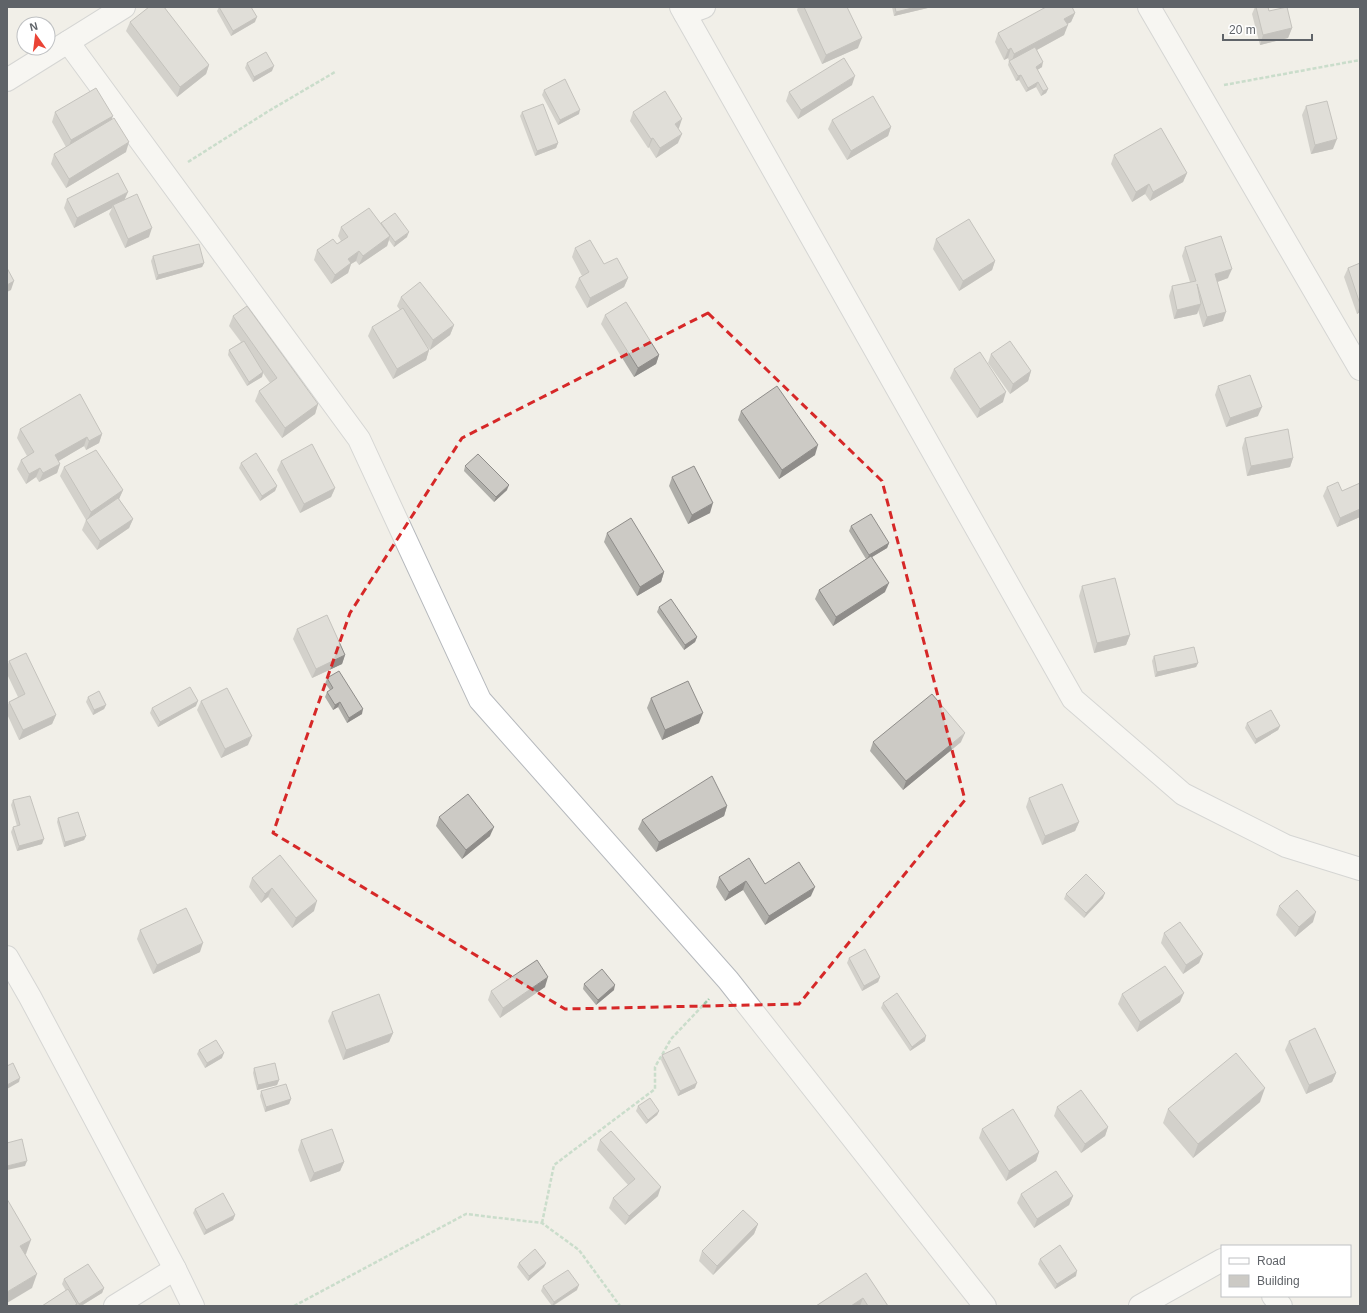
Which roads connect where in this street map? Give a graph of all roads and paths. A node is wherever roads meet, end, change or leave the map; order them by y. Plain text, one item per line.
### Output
1 (124, 7) edge
2 (1149, 7) edge
3 (690, 9) edge
4 (68, 42) junction
5 (1360, 60) edge
6 (335, 72) dead end
7 (7, 80) edge
8 (1198, 90) junction
9 (166, 176) junction
10 (1360, 369) edge
11 (1360, 869) edge
12 (7, 957) edge
13 (728, 980) junction
14 (542, 1223) junction
15 (1221, 1261) edge
16 (175, 1269) junction
17 (1274, 1297) edge
18 (115, 1306) edge
19 (193, 1306) edge
20 (294, 1306) edge
21 (620, 1306) edge
22 (985, 1306) edge
23 (1140, 1306) edge
24 (1282, 1306) edge

1 - 4 street
2 - 8 street
3 - 11 street
4 - 7 street
4 - 9 street
5 - 8 path
6 - 9 path
8 - 10 street
9 - 13 street
12 - 16 street
13 - 14 path
13 - 22 street
14 - 20 path
14 - 21 path
15 - 23 street
16 - 18 street
16 - 19 street
17 - 24 street

